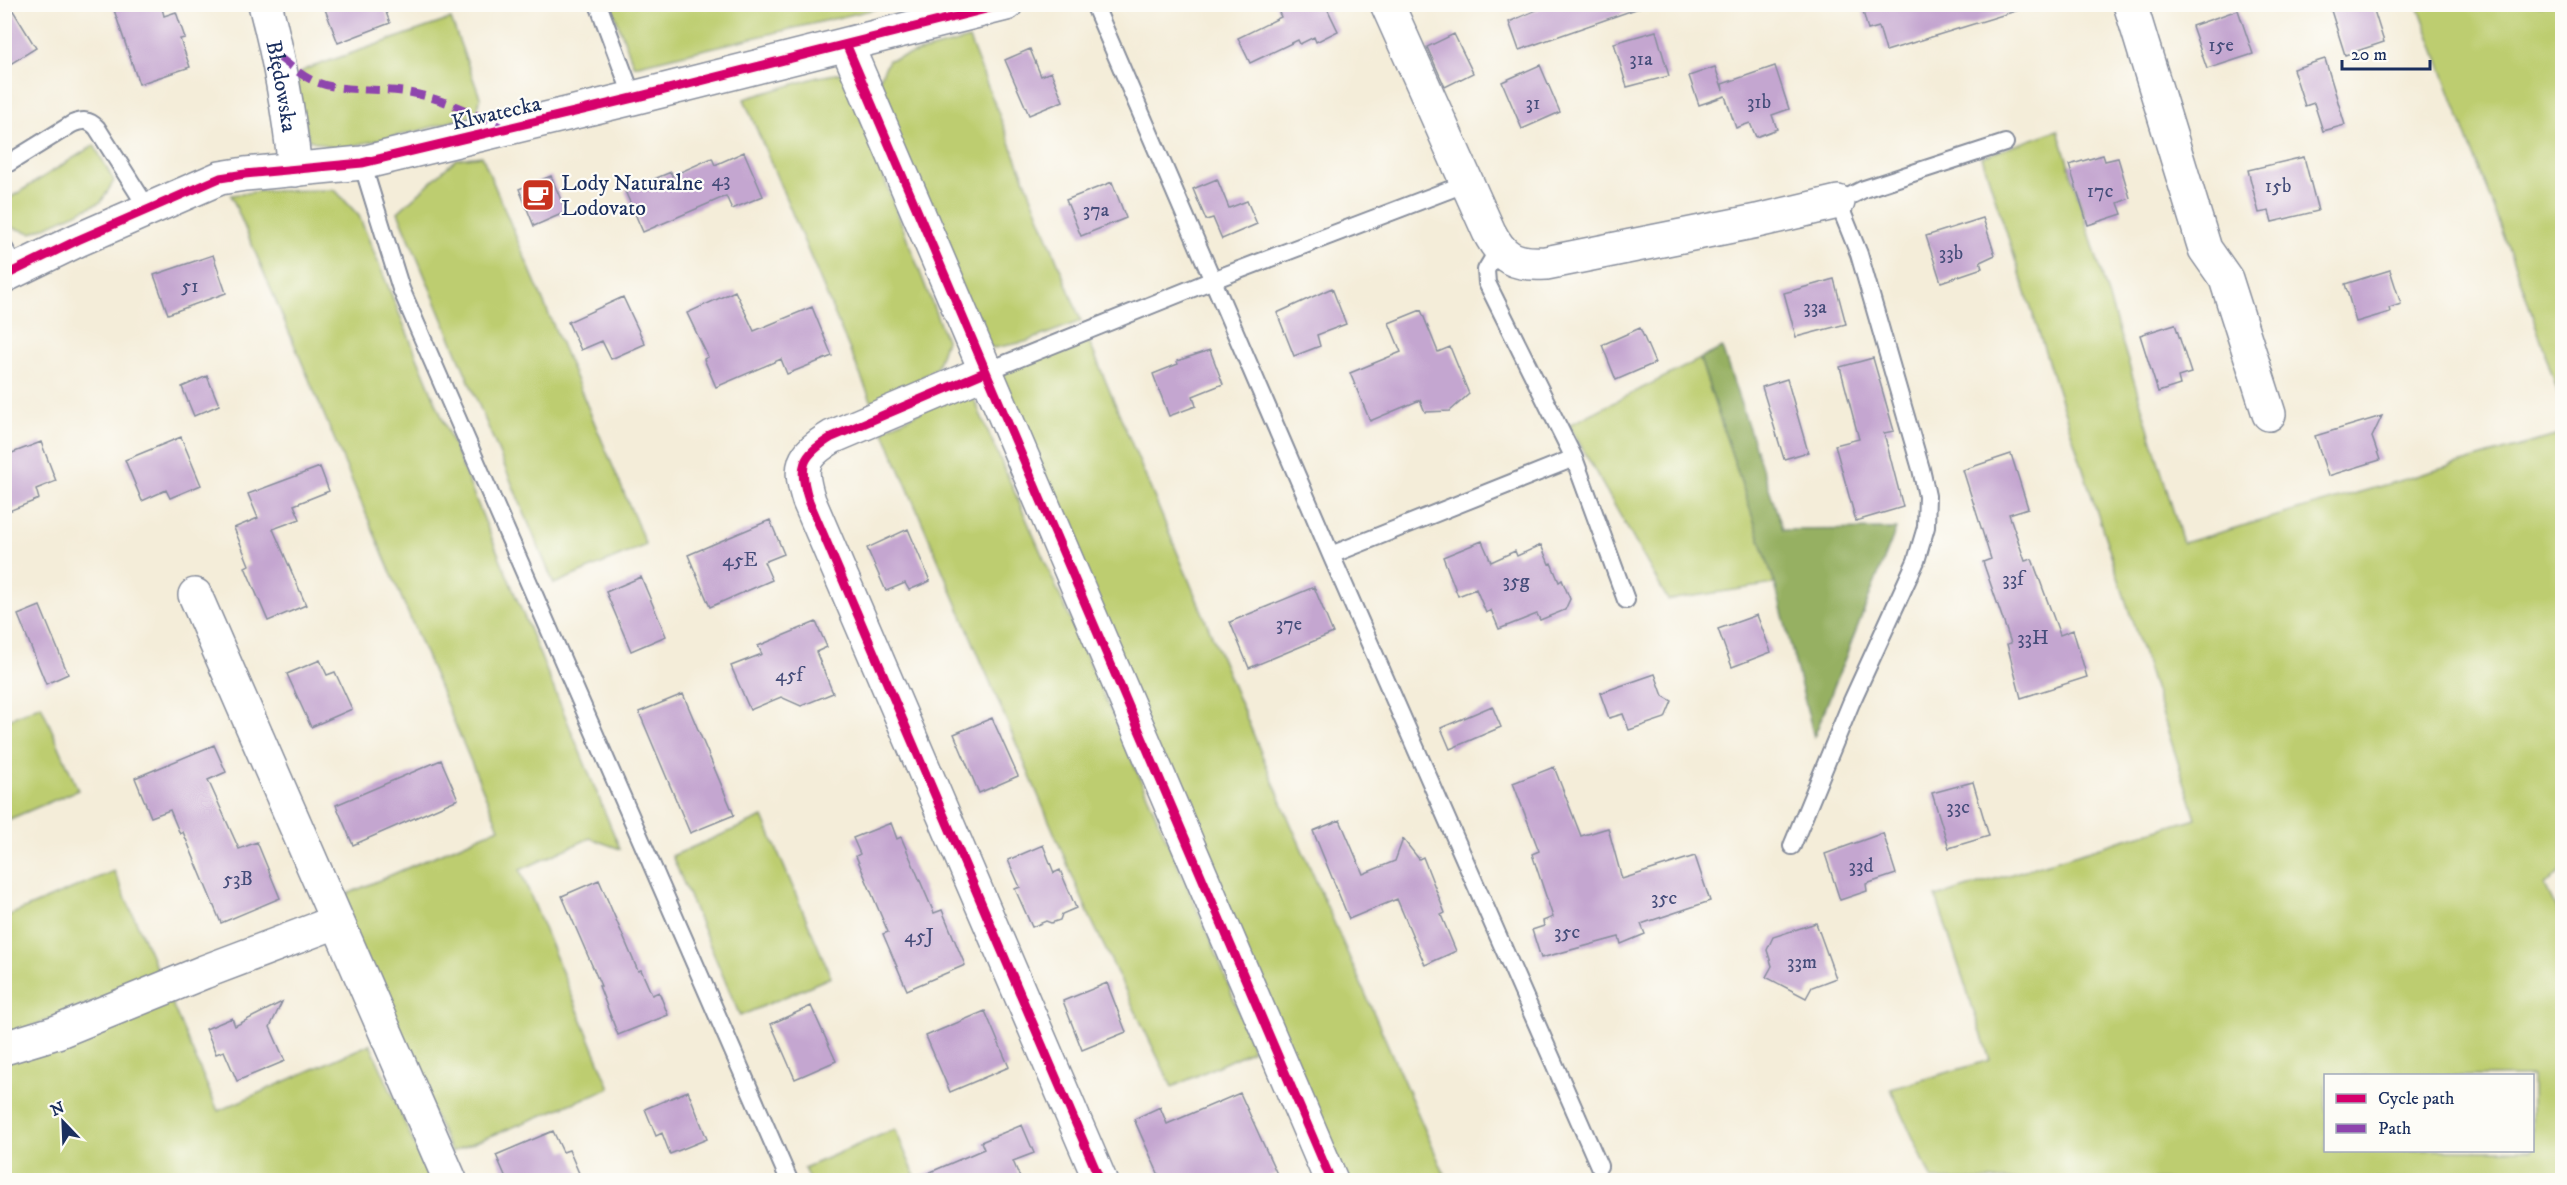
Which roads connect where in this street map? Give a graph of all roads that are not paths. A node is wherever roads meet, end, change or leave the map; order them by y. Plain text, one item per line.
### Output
1 (266, 4) edge
2 (598, 4) edge
3 (1006, 4) edge
4 (1094, 4) edge
5 (1387, 4) edge
6 (2130, 4) edge
7 (847, 46) junction
8 (633, 98) junction
9 (2005, 143) dead end
10 (362, 163) junction
11 (4, 166) edge
12 (295, 170) junction
13 (1467, 183) junction
14 (1838, 202) junction
15 (148, 209) junction
16 (1498, 250) junction
17 (9, 265) edge
18 (1213, 280) junction
19 (985, 372) junction
20 (2269, 414) dead end
21 (1574, 458) junction
22 (1331, 555) junction
23 (195, 595) dead end
24 (1626, 600) dead end
25 (1792, 846) dead end
26 (336, 922) junction
27 (4, 1048) edge
28 (1599, 1166) dead end
29 (450, 1180) edge
30 (789, 1180) edge
31 (1100, 1180) edge
32 (1331, 1180) edge

1 - 12 street, Błędowska
2 - 8 lane
3 - 7 street, Klwatecka
4 - 18 lane
5 - 13 street
6 - 20 street
7 - 8 street, Klwatecka
7 - 19 street
8 - 10 street, Klwatecka
9 - 14 lane
10 - 12 street, Klwatecka
10 - 30 lane
11 - 15 lane
12 - 15 street, Klwatecka
13 - 16 street
13 - 18 lane
14 - 16 street
14 - 25 lane
15 - 17 street, Klwatecka
16 - 21 lane
18 - 19 lane
18 - 22 lane
19 - 31 street
19 - 32 street
21 - 22 lane
21 - 24 lane
22 - 28 lane
23 - 26 street
26 - 27 street
26 - 29 street

